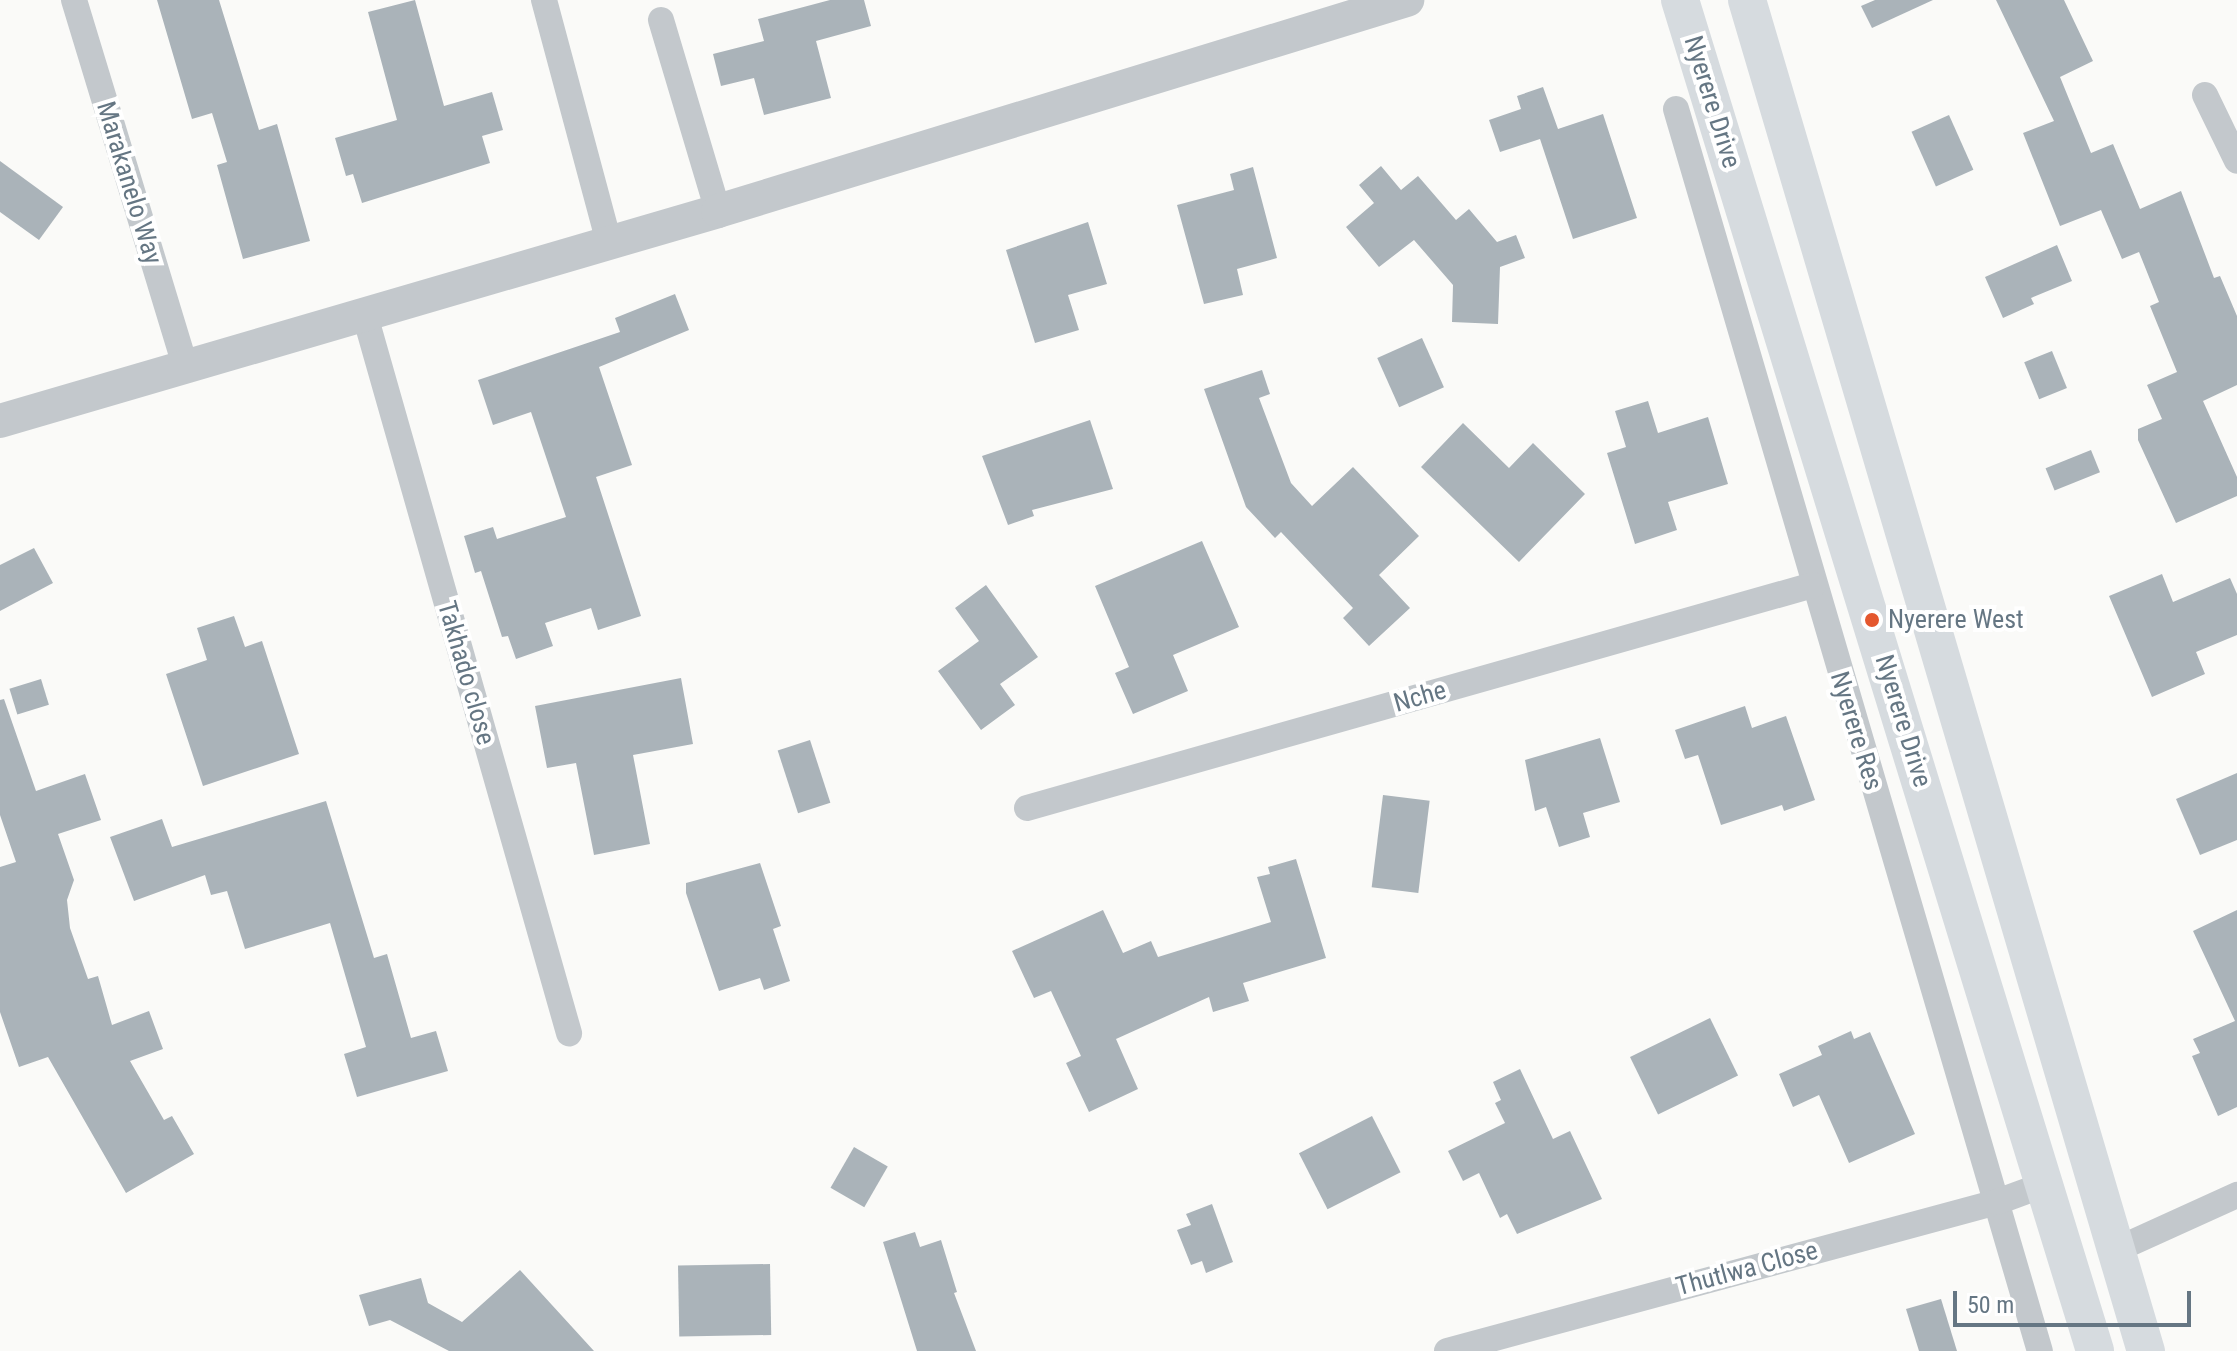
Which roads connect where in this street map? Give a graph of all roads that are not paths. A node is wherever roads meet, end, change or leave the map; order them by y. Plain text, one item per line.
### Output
1 (74, 0) edge
2 (544, 0) edge
3 (1407, 0) edge
4 (1680, 0) edge
5 (1747, 0) edge
6 (661, 20) dead end
7 (2205, 95) dead end
8 (1676, 109) dead end
9 (2237, 161) edge
10 (718, 211) junction
11 (609, 242) junction
12 (364, 312) junction
13 (185, 366) junction
14 (0, 421) edge
15 (1813, 585) junction
16 (1027, 808) dead end
17 (569, 1033) dead end
18 (2046, 1184) junction
19 (2237, 1195) edge
20 (1997, 1202) junction
21 (2118, 1249) junction
22 (1447, 1351) edge
23 (2040, 1351) edge
24 (2095, 1351) edge
25 (2146, 1351) edge

1 - 13 street, Marakanelo Way
2 - 11 street
3 - 10 street
4 - 18 main road, Nyerere Drive
5 - 21 main road
6 - 10 street
7 - 9 street
8 - 15 street, Nyerere Res
10 - 11 street
11 - 12 street
12 - 13 street
12 - 17 street, Takhado close
13 - 14 street
15 - 16 street, Nche
15 - 20 street, Nyerere Res
18 - 20 street, Thutlwa Close
18 - 24 main road, Nyerere Drive
19 - 21 street
20 - 22 street, Thutlwa Close
20 - 23 street, Nyerere Res
21 - 25 main road

